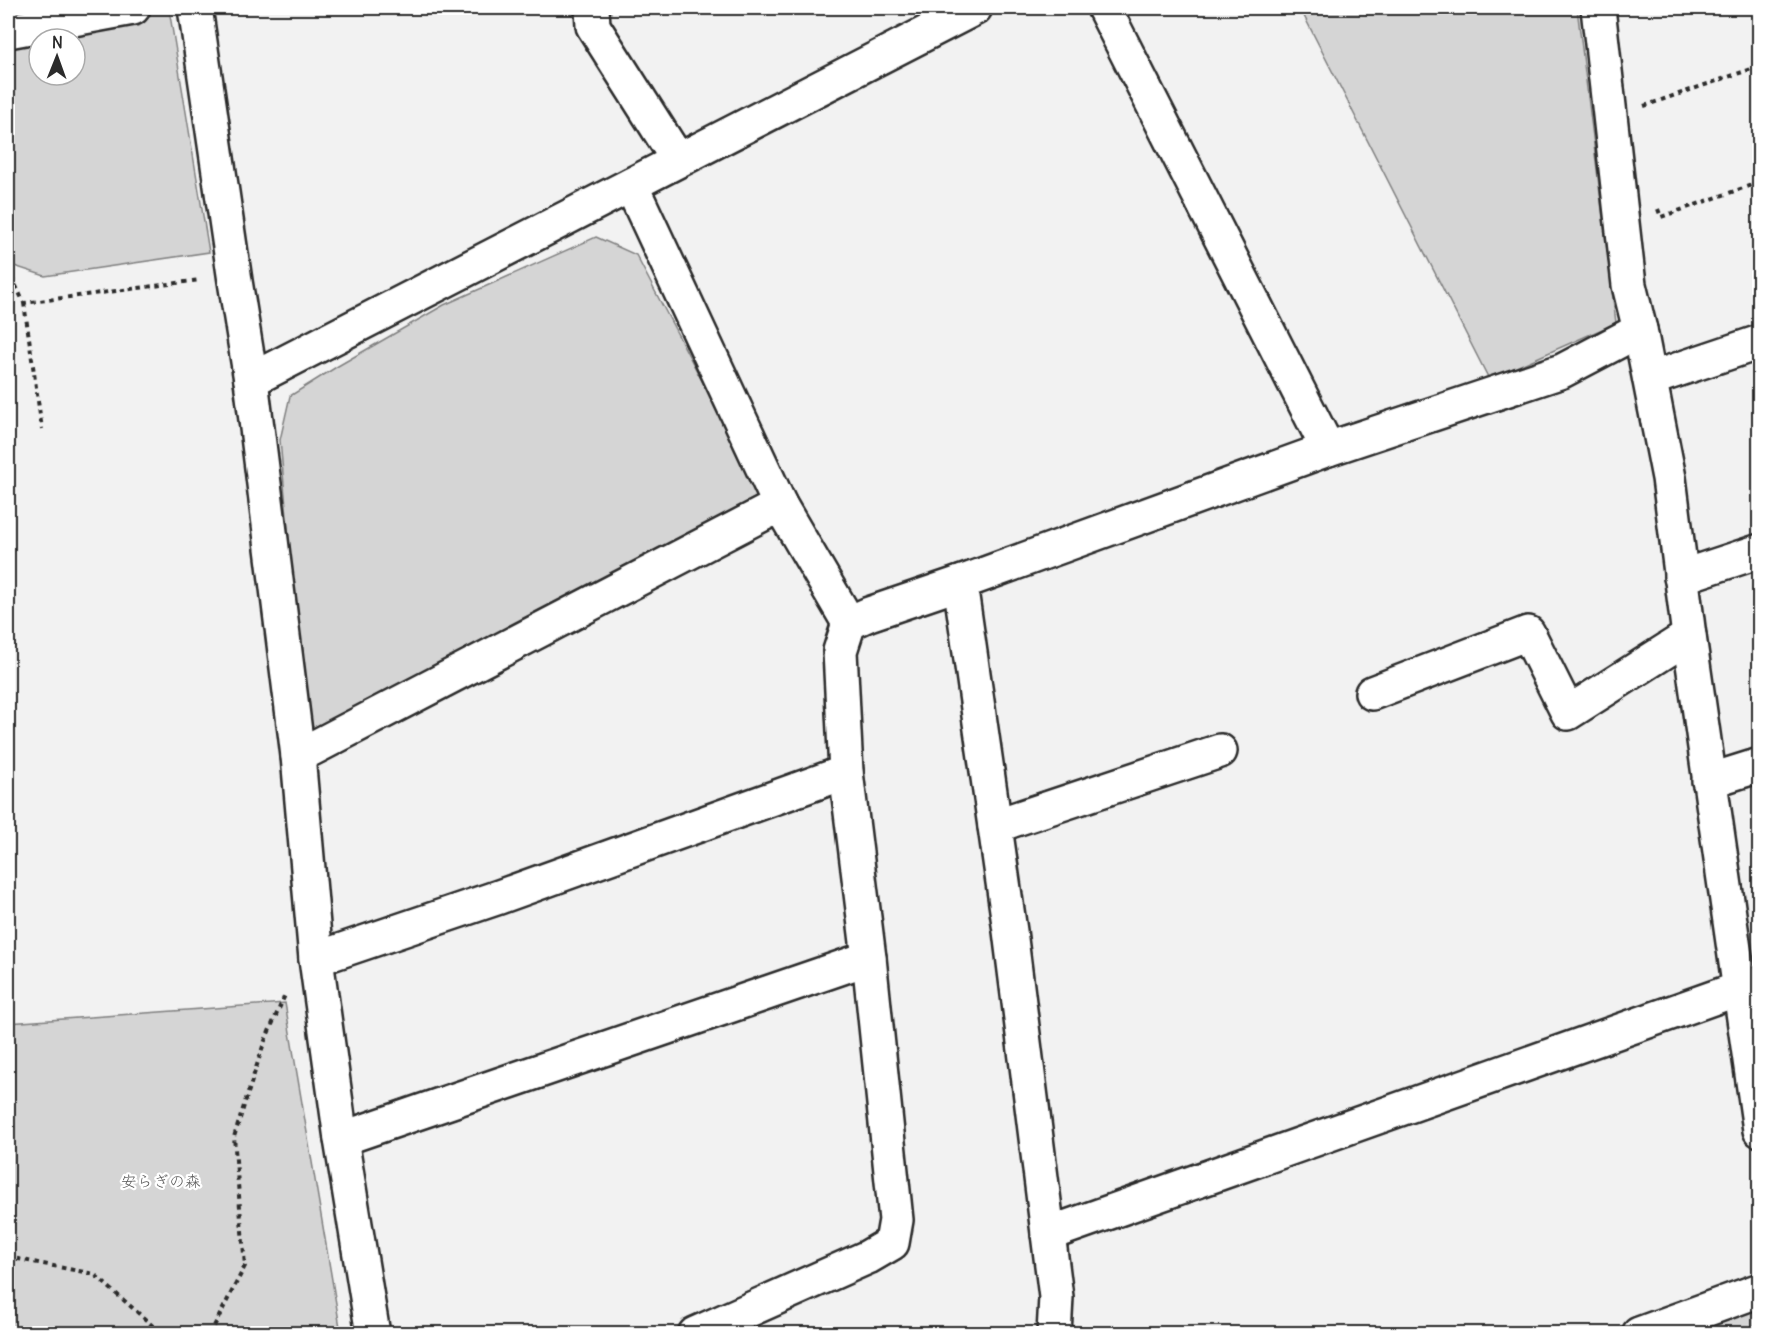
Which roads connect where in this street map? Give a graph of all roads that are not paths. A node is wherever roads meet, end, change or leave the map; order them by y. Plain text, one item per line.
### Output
1 (133, 8) edge
2 (195, 8) edge
3 (592, 8) edge
4 (975, 8) edge
5 (1104, 8) edge
6 (1598, 8) edge
7 (945, 15) edge
8 (8, 30) edge
9 (678, 160) junction
10 (631, 185) junction
11 (1640, 330) junction
12 (1760, 342) edge
13 (1650, 379) junction
14 (251, 380) junction
15 (1328, 449) junction
16 (780, 505) junction
17 (1760, 551) edge
18 (1681, 577) junction
19 (960, 583) junction
20 (849, 623) junction
21 (1689, 636) junction
22 (1372, 693) dead end
23 (1220, 752) dead end
24 (298, 756) junction
25 (1760, 765) edge
26 (846, 772) junction
27 (1709, 781) junction
28 (995, 826) junction
29 (869, 957) junction
30 (316, 959) junction
31 (1749, 986) edge
32 (1760, 1130) edge
33 (341, 1139) junction
34 (1048, 1234) junction
35 (1760, 1290) edge
36 (373, 1334) edge
37 (695, 1334) edge
38 (1054, 1334) edge
39 (1639, 1334) edge

1 - 8 street
2 - 14 street
3 - 9 street
4 - 7 street
5 - 15 street
6 - 11 street
7 - 9 street
9 - 10 street
10 - 14 street
10 - 16 street
11 - 13 street
11 - 15 street
12 - 13 street
13 - 18 street
14 - 24 street
15 - 19 street
16 - 20 street
16 - 24 street
17 - 18 street
18 - 21 street
19 - 20 street
19 - 28 street
20 - 26 street
21 - 22 street
21 - 27 street
23 - 28 street
24 - 30 street
25 - 27 street
26 - 29 street
26 - 30 street
27 - 31 street
28 - 34 street
29 - 33 street
29 - 37 street
30 - 33 street
31 - 32 street
31 - 34 street
33 - 36 street
34 - 38 street
35 - 39 street

